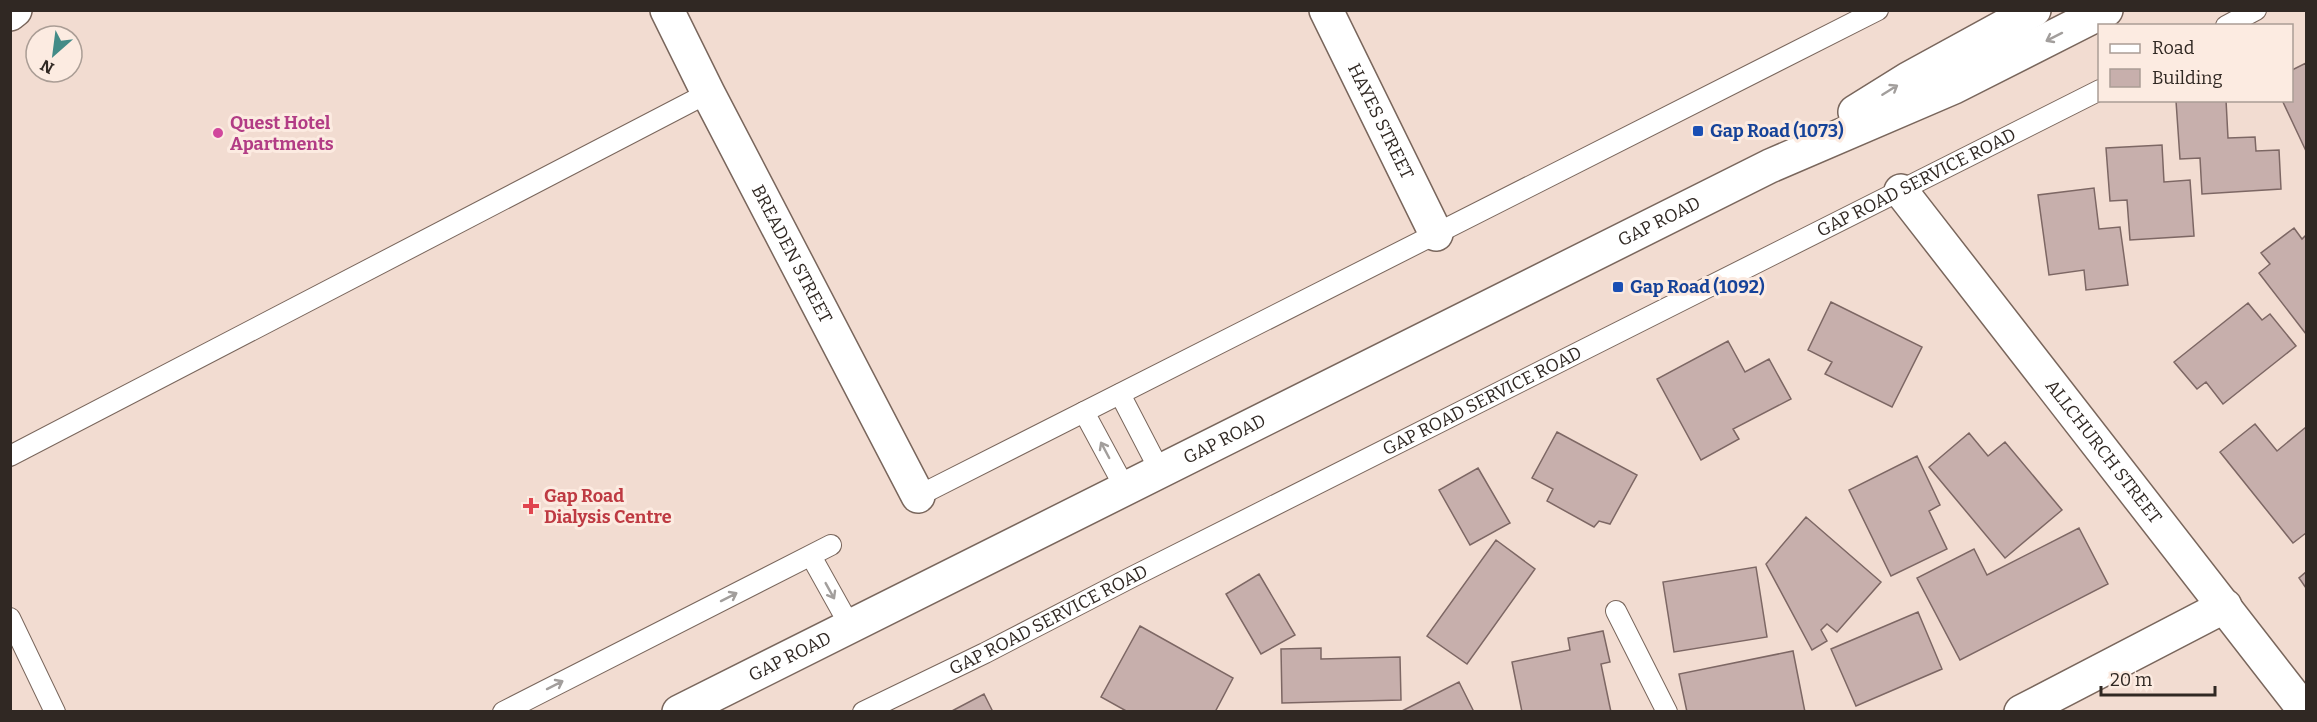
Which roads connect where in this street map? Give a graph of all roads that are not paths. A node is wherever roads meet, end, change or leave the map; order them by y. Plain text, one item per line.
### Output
1 (15, 10) edge
2 (667, 10) edge
3 (1326, 10) edge
4 (1878, 10) edge
5 (2034, 10) edge
6 (2106, 10) edge
7 (2256, 10) edge
8 (10, 14) edge
9 (2230, 24) edge
10 (2098, 91) edge
11 (708, 93) junction
12 (1770, 166) junction
13 (1902, 191) junction
14 (1436, 234) junction
15 (1120, 394) junction
16 (1084, 412) junction
17 (10, 456) edge
18 (1160, 471) junction
19 (1125, 488) junction
20 (918, 496) joint
21 (831, 545) dead end
22 (811, 556) junction
23 (2224, 606) junction
24 (1616, 611) dead end
25 (10, 618) edge
26 (850, 626) junction
27 (55, 711) edge
28 (503, 711) edge
29 (679, 711) edge
30 (863, 711) edge
31 (1667, 711) edge
32 (2021, 711) edge
33 (2306, 711) edge

1 - 8 street
2 - 11 street, BREADEN STREET
3 - 14 street, HAYES STREET
4 - 14 lane
12 -> 5 street, GAP ROAD
6 -> 12 street, GAP ROAD
7 - 9 lane
10 - 13 lane, GAP ROAD SERVICE ROAD
11 - 17 lane
11 - 20 street, BREADEN STREET
12 - 18 street, GAP ROAD
13 - 23 street, ALLCHURCH STREET
13 - 30 lane, GAP ROAD SERVICE ROAD
14 - 15 lane
15 - 16 lane
15 - 18 lane
19 -> 16 lane
16 - 20 lane
18 - 19 street, GAP ROAD
19 - 26 street, GAP ROAD
21 - 22 lane
22 -> 26 lane
28 -> 22 lane
23 - 32 street
23 - 33 street, ALLCHURCH STREET
24 - 31 lane
25 - 27 lane
26 - 29 street, GAP ROAD

